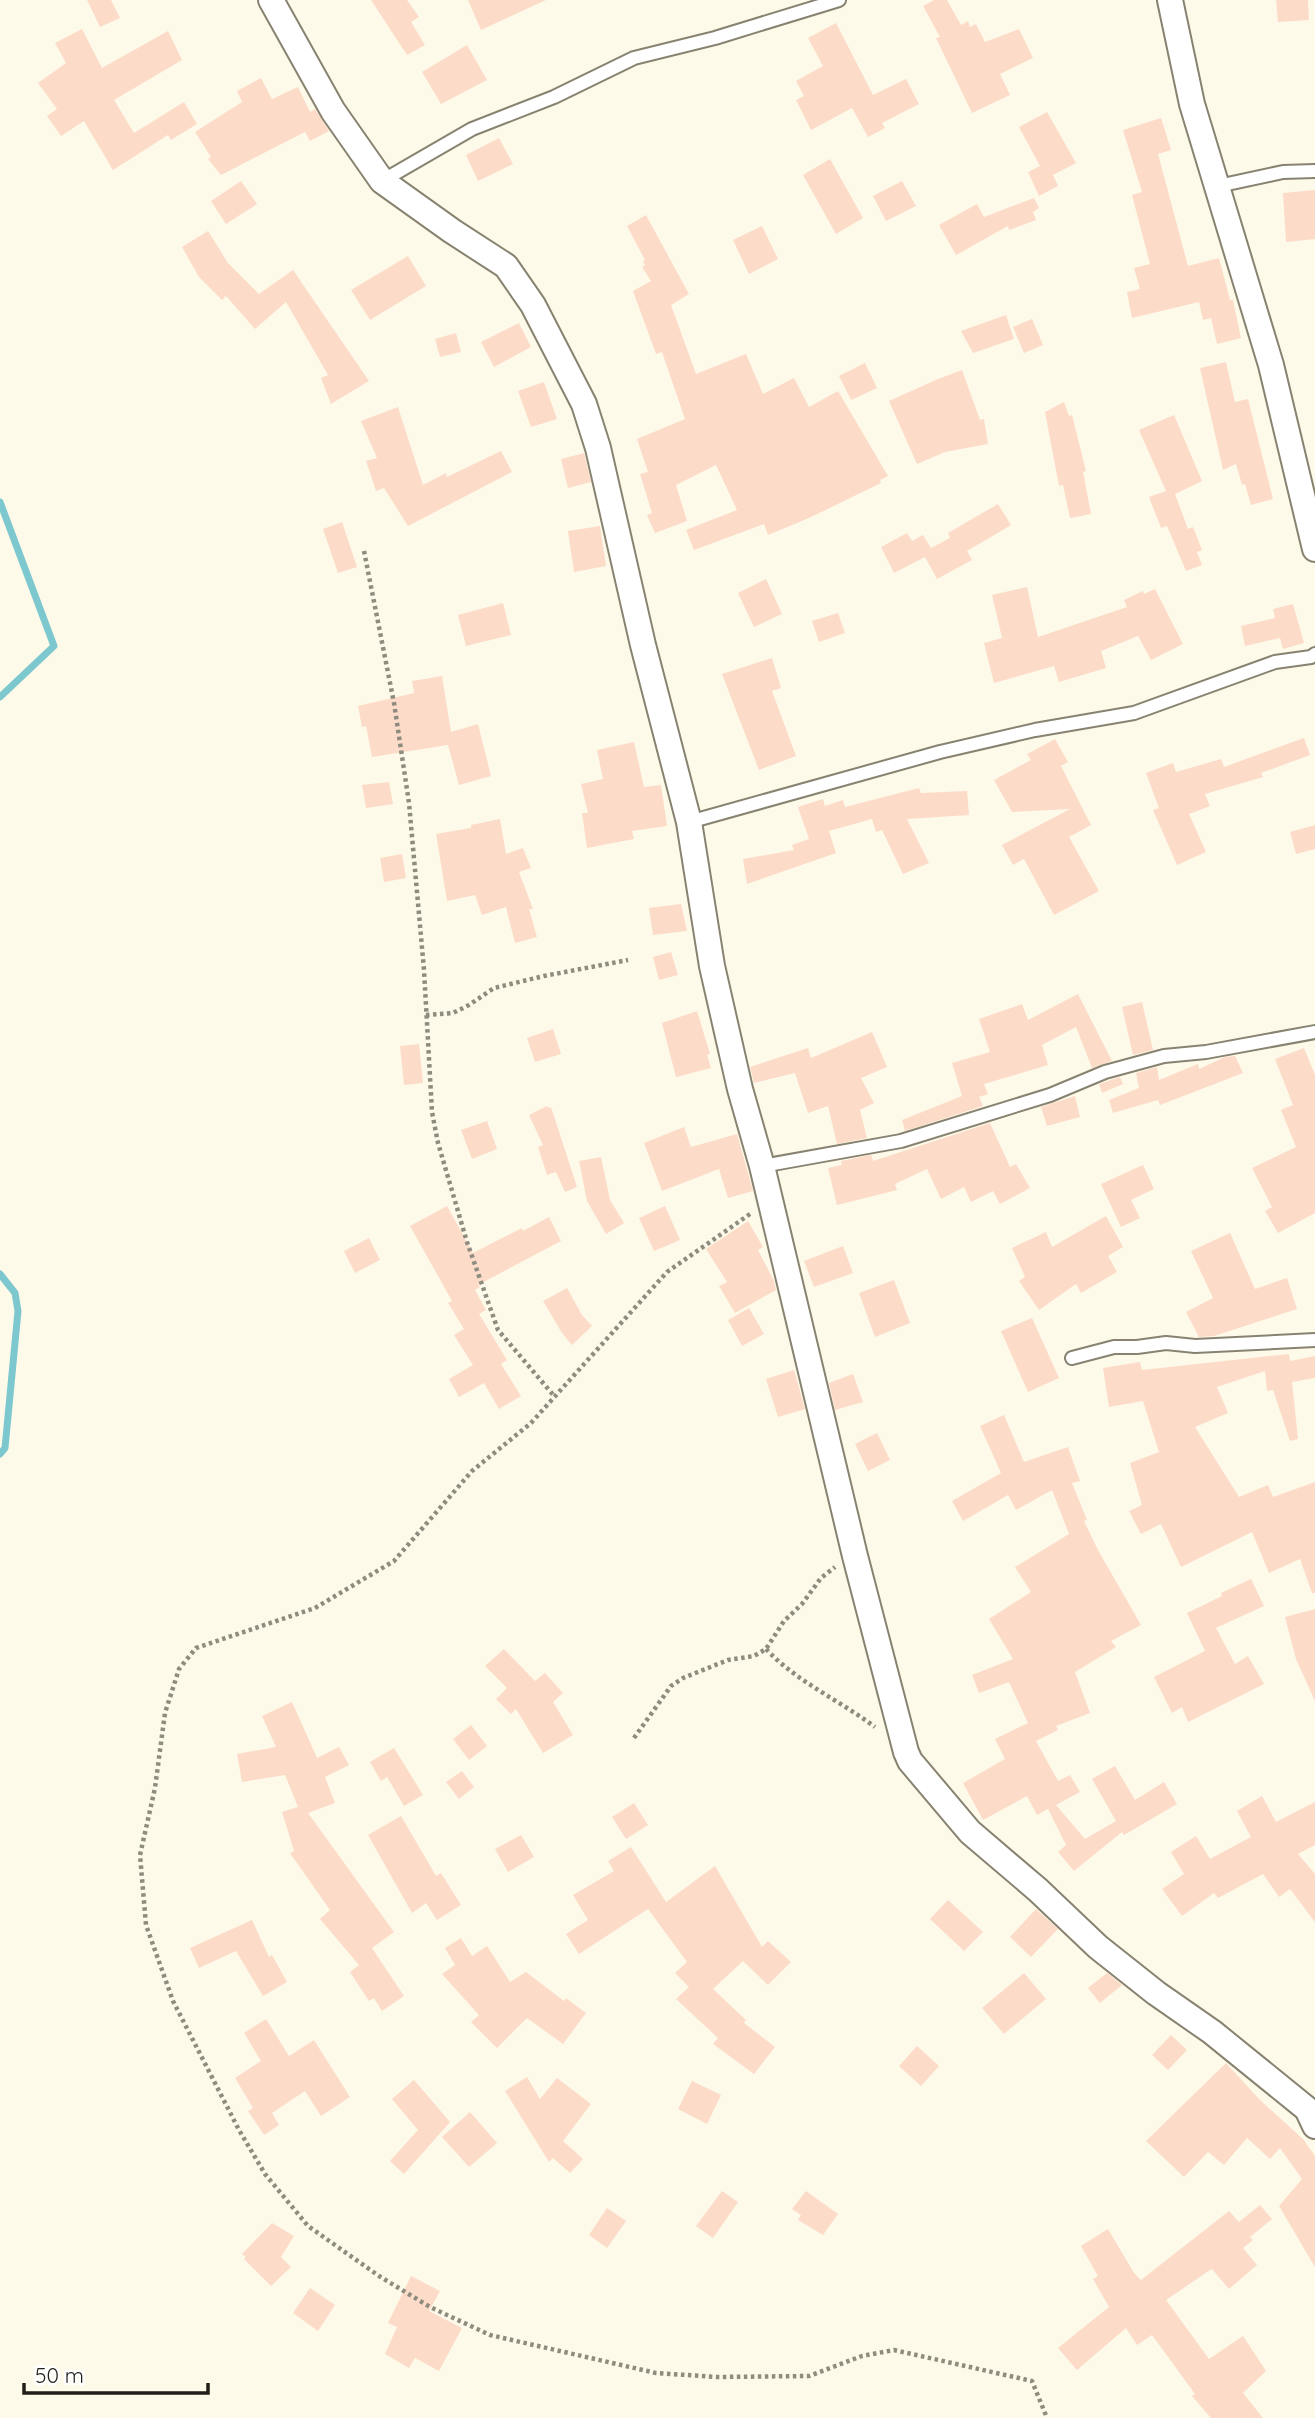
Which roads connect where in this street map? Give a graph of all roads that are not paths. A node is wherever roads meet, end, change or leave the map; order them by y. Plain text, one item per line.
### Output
1 (271, 0) edge
2 (1170, 0) edge
3 (837, 1) edge
4 (1315, 171) edge
5 (382, 181) junction
6 (1218, 186) junction
7 (1315, 549) edge
8 (1315, 654) edge
9 (689, 822) junction
10 (1315, 1032) edge
11 (762, 1167) junction
12 (1315, 1340) edge
13 (1072, 1358) dead end
14 (1312, 2112) edge

1 - 5 street
2 - 6 street
3 - 5 lane
4 - 6 lane
5 - 9 street
6 - 7 street
8 - 9 lane
9 - 11 street
10 - 11 lane
11 - 14 street
12 - 13 lane

